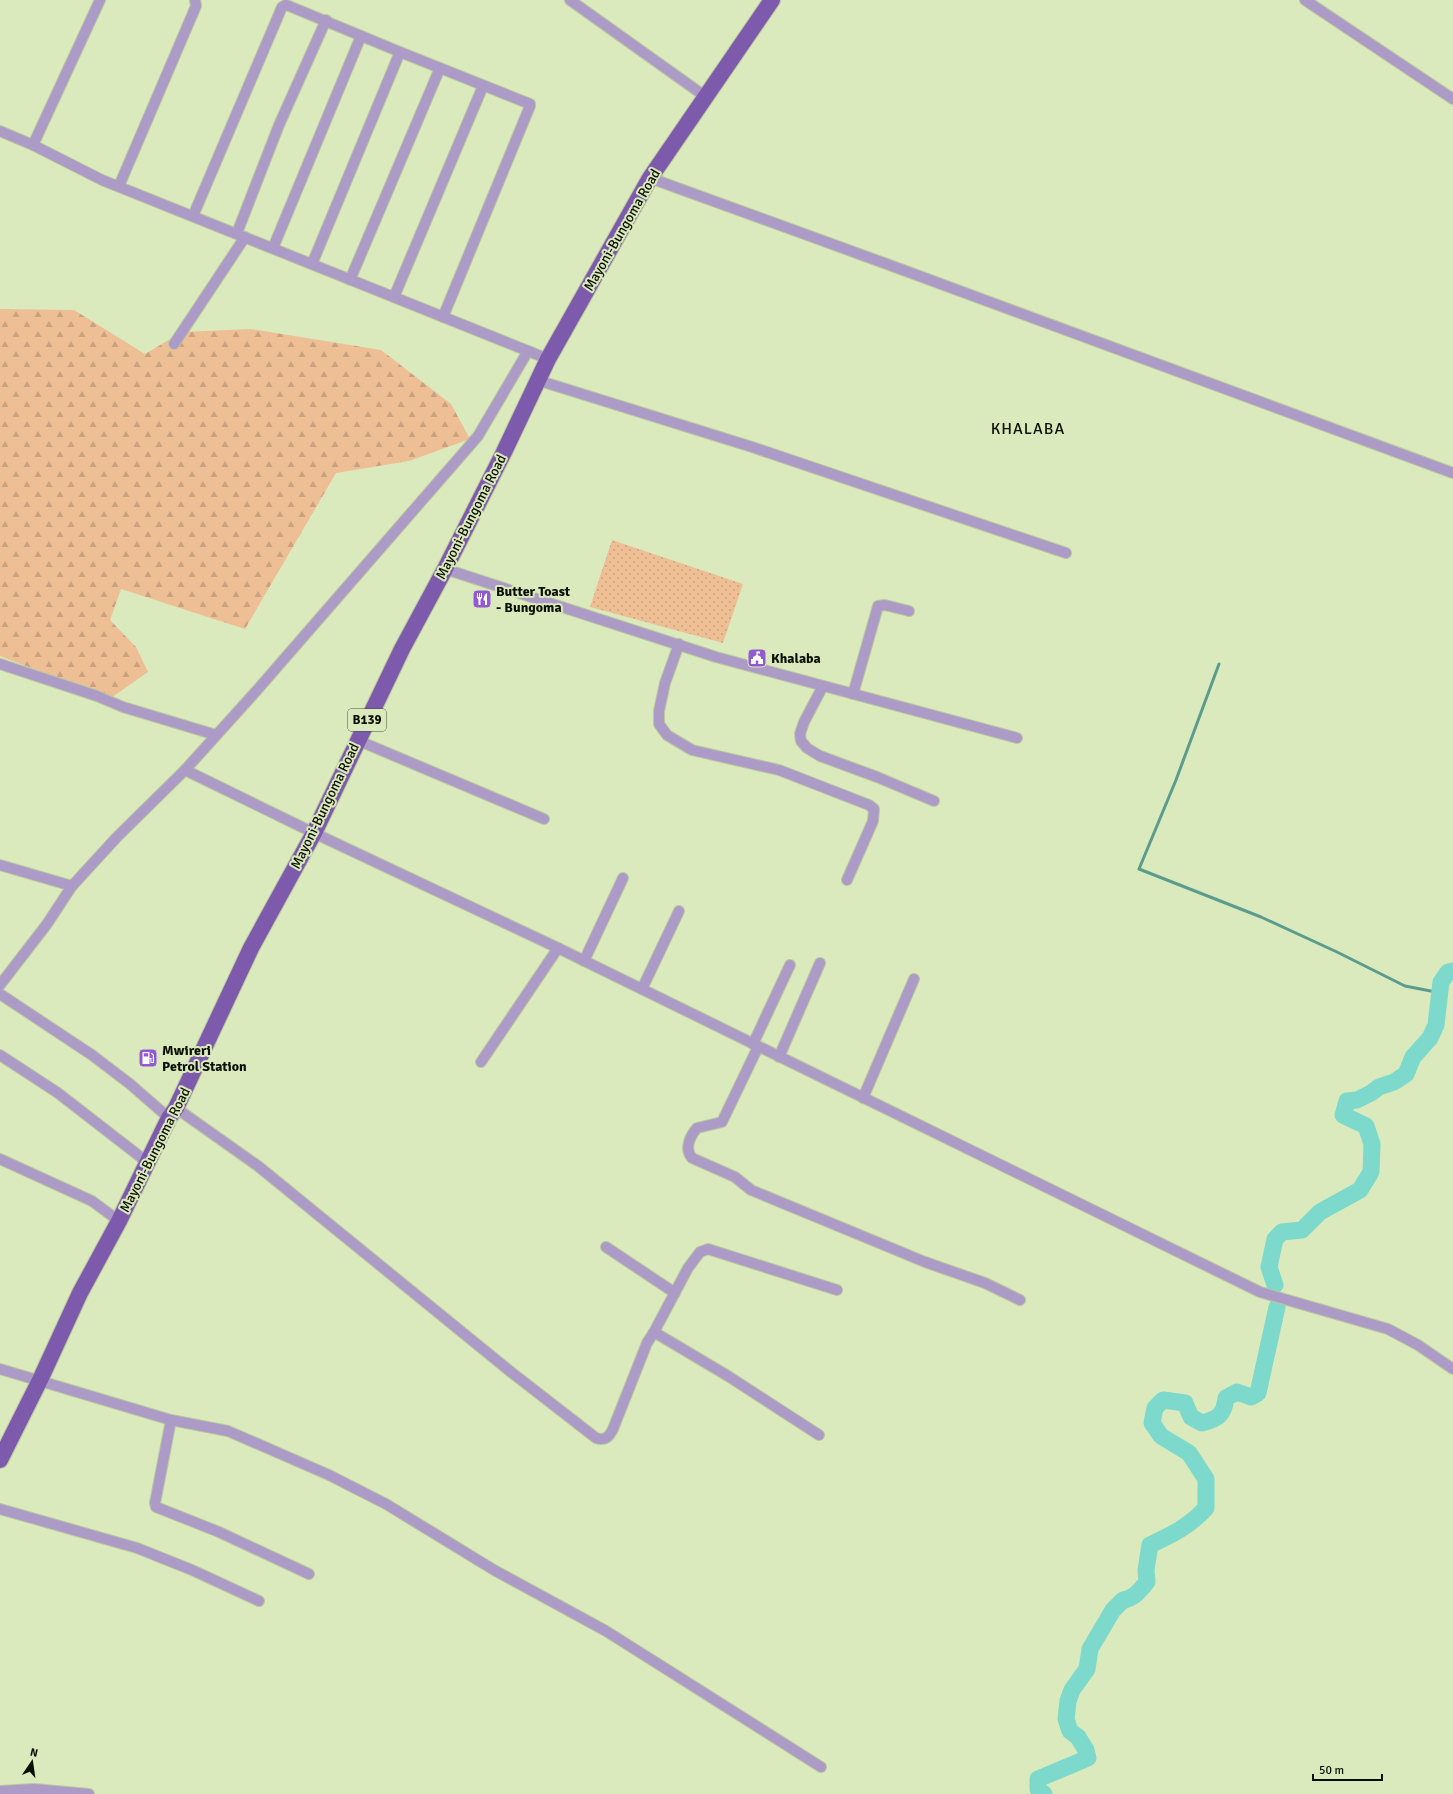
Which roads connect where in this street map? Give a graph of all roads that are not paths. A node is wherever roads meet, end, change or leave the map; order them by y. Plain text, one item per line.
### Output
1 (100, 0) edge
2 (195, 0) edge
3 (570, 0) edge
4 (772, 0) edge
5 (1304, 0) edge
6 (326, 20) junction
7 (361, 36) junction
8 (400, 52) junction
9 (440, 68) junction
10 (483, 86) junction
11 (706, 97) junction
12 (1453, 99) edge
13 (0, 131) edge
14 (33, 145) junction
15 (650, 178) junction
16 (119, 186) junction
17 (193, 216) junction
18 (241, 235) junction
19 (273, 248) junction
20 (312, 264) junction
21 (350, 280) junction
22 (394, 297) junction
23 (443, 317) junction
24 (174, 344) dead end
25 (528, 351) junction
26 (548, 359) junction
27 (537, 380) junction
28 (1453, 473) edge
29 (1066, 553) dead end
30 (445, 569) junction
31 (909, 611) dead end
32 (679, 644) junction
33 (0, 664) edge
34 (823, 686) junction
35 (853, 694) junction
36 (216, 735) junction
37 (1017, 738) dead end
38 (357, 740) junction
39 (185, 770) junction
40 (934, 801) dead end
41 (544, 819) dead end
42 (314, 833) junction
43 (0, 865) edge
44 (623, 878) dead end
45 (848, 880) dead end
46 (72, 886) junction
47 (679, 911) dead end
48 (558, 948) junction
49 (584, 961) junction
50 (820, 963) dead end
51 (790, 965) dead end
52 (914, 979) dead end
53 (0, 984) edge
54 (642, 989) junction
55 (0, 994) edge
56 (756, 1045) junction
57 (0, 1055) edge
58 (779, 1057) junction
59 (481, 1062) dead end
60 (864, 1098) junction
61 (173, 1113) junction
62 (0, 1159) edge
63 (147, 1162) junction
64 (119, 1221) junction
65 (606, 1247) dead end
66 (837, 1290) dead end
67 (675, 1293) junction
68 (1020, 1300) dead end
69 (654, 1332) junction
70 (0, 1369) edge
71 (1453, 1369) edge
72 (40, 1380) junction
73 (171, 1420) junction
74 (819, 1435) dead end
75 (0, 1460) edge
76 (0, 1509) edge
77 (309, 1574) dead end
78 (259, 1601) dead end
79 (821, 1767) dead end
80 (0, 1791) edge
81 (89, 1794) edge

1 - 14 street
2 - 16 street
3 - 11 street
4 - 11 main road, Mayoni-Bungoma Road / B139
5 - 12 street
6 - 7 street
6 - 17 street
6 - 18 street
7 - 8 street
7 - 19 street
8 - 9 street
8 - 20 street
9 - 10 street
9 - 21 street
10 - 22 street
10 - 23 street
11 - 15 main road, Mayoni-Bungoma Road / B139
13 - 14 street
14 - 16 street
15 - 26 main road, Mayoni-Bungoma Road / B139
15 - 28 street
16 - 17 street
17 - 18 street
18 - 19 street
18 - 24 street
19 - 20 street
20 - 21 street
21 - 22 street
22 - 23 street
23 - 25 street
25 - 26 street
25 - 36 street
26 - 27 main road, Mayoni-Bungoma Road / B139
27 - 29 street
27 - 30 main road, Mayoni-Bungoma Road / B139
30 - 32 street
30 - 38 main road, Mayoni-Bungoma Road / B139
31 - 35 street
32 - 34 street
32 - 45 street
33 - 36 street
34 - 35 street
34 - 40 street
35 - 37 street
36 - 39 street
38 - 41 street
38 - 42 main road, Mayoni-Bungoma Road / B139
39 - 42 street
39 - 46 street
42 - 48 street
42 - 61 main road, Mayoni-Bungoma Road / B139
43 - 46 street
44 - 49 street
46 - 53 street
47 - 54 street
48 - 49 street
48 - 59 street
49 - 54 street
50 - 58 street
51 - 56 street
52 - 60 street
54 - 56 street
55 - 61 street
56 - 58 street
56 - 68 street
57 - 63 street
58 - 60 street
60 - 71 street
61 - 63 main road, Mayoni-Bungoma Road / B139
61 - 69 street
62 - 64 street
63 - 64 main road, Mayoni-Bungoma Road / B139
64 - 72 main road, Mayoni-Bungoma Road / B139
65 - 67 street
66 - 67 street
67 - 69 street
69 - 74 street
70 - 72 street
72 - 73 street
72 - 75 main road, Mayoni-Bungoma Road / B139
73 - 77 street
73 - 79 street
76 - 78 street
80 - 81 street

